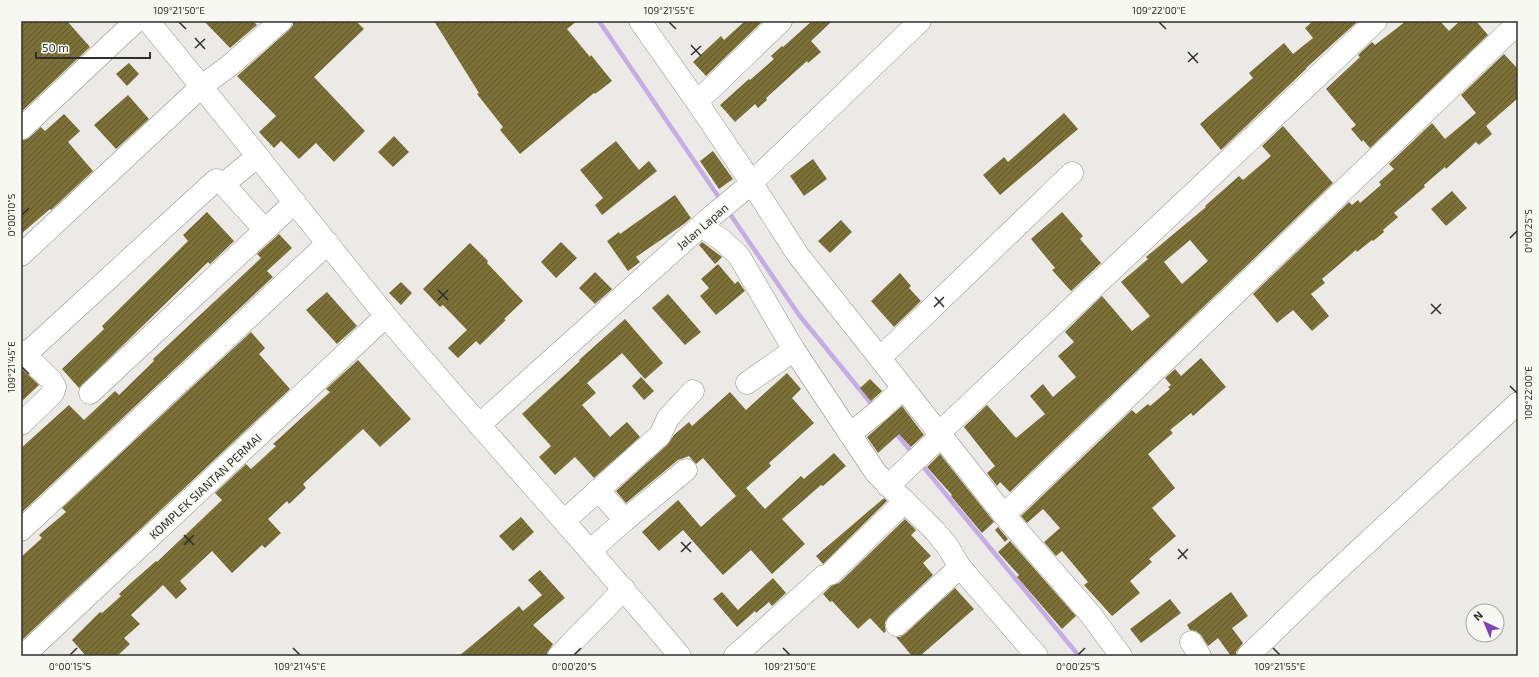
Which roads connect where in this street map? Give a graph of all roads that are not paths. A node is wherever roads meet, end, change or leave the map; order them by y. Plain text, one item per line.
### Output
1 (136, 21) edge
2 (148, 21) edge
3 (281, 21) edge
4 (640, 21) edge
5 (781, 21) edge
6 (920, 21) edge
7 (1376, 21) edge
8 (1518, 23) edge
9 (202, 86) junction
10 (698, 102) junction
11 (21, 129) edge
12 (258, 156) junction
13 (1072, 173) dead end
14 (216, 180) dead end
15 (748, 185) junction
16 (295, 202) junction
17 (707, 221) junction
18 (265, 230) junction
19 (328, 243) junction
20 (21, 255) edge
21 (386, 316) junction
22 (794, 350) junction
23 (23, 353) edge
24 (880, 358) junction
25 (747, 383) dead end
26 (903, 388) junction
27 (693, 391) dead end
28 (90, 394) dead end
29 (1518, 403) edge
30 (21, 424) edge
31 (479, 425) junction
32 (853, 431) junction
33 (940, 434) junction
34 (686, 470) dead end
35 (892, 482) junction
36 (598, 490) junction
37 (905, 501) junction
38 (1004, 515) junction
39 (625, 520) junction
40 (564, 521) junction
41 (21, 530) edge
42 (590, 551) junction
43 (960, 567) junction
44 (624, 589) junction
45 (896, 625) dead end
46 (23, 656) edge
47 (559, 656) edge
48 (680, 656) edge
49 (735, 656) edge
50 (1037, 656) edge
51 (1121, 656) edge
52 (1248, 656) edge

1 - 11 street
2 - 9 street
3 - 9 street
4 - 10 street
5 - 10 street
6 - 15 street, Jalan Lapan
7 - 33 street
8 - 38 street
9 - 12 street
9 - 20 street
10 - 15 street
12 - 16 street
12 - 18 street
13 - 24 street
14 - 23 street
15 - 17 street, Jalan Lapan
15 - 24 street
16 - 18 street
16 - 19 street
17 - 22 street
17 - 31 street, Jalan Lapan
18 - 28 street
19 - 21 street
19 - 41 street
21 - 31 street
21 - 46 street, KOMPLEK SIANTAN PERMAI
22 - 25 street
22 - 32 street
23 - 30 street
24 - 26 street
26 - 32 street
26 - 33 street
27 - 36 street
29 - 52 street
31 - 40 street
32 - 35 street
33 - 35 street
33 - 38 street
34 - 39 street
35 - 37 street
36 - 39 street
36 - 40 street
37 - 43 street
37 - 49 street
38 - 51 street
39 - 42 street
40 - 42 street
42 - 44 street
43 - 45 street
43 - 50 street
44 - 47 street
44 - 48 street

